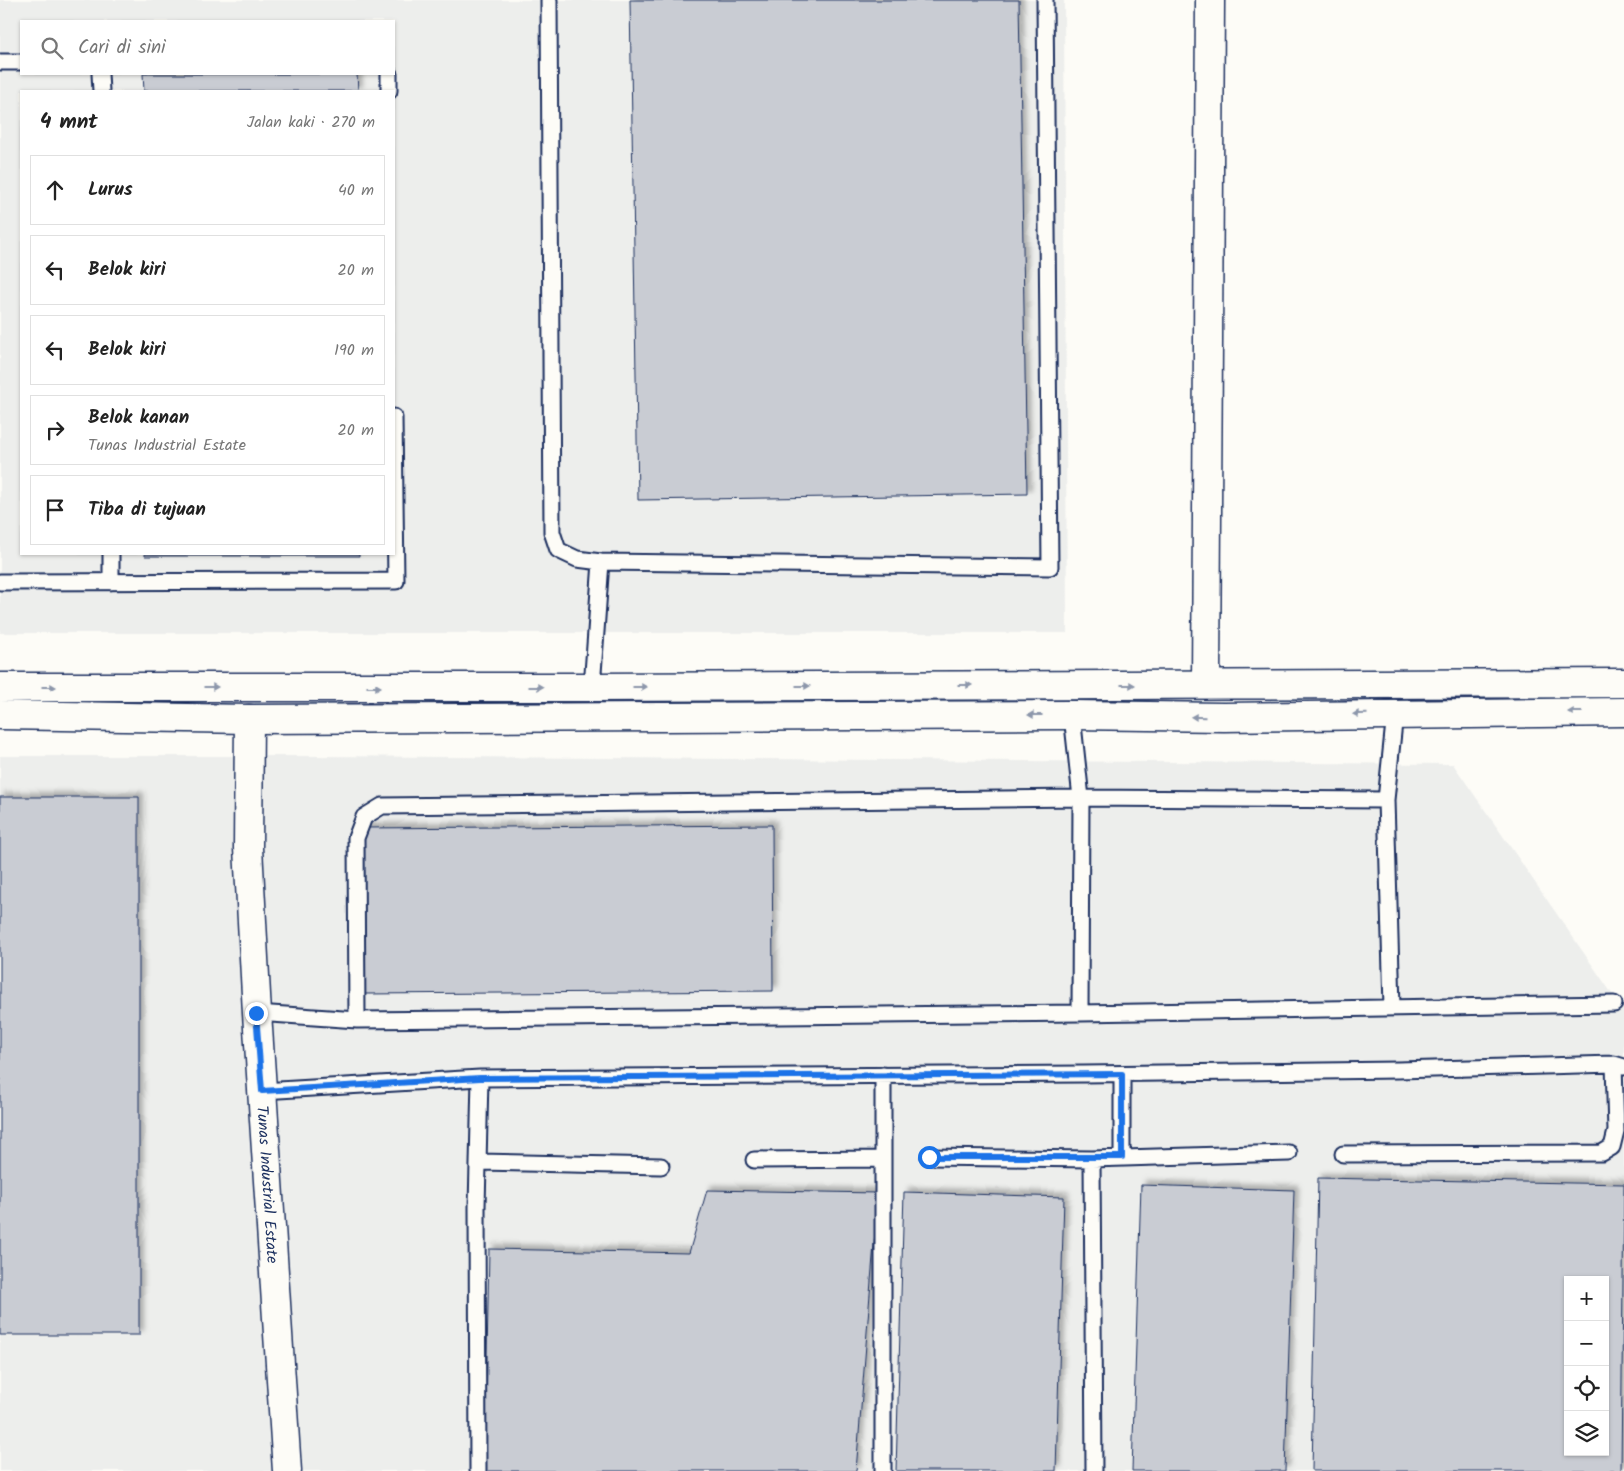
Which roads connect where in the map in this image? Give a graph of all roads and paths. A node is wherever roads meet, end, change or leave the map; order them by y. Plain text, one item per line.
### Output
1 (549, 0) edge
2 (1045, 0) edge
3 (1210, 0) edge
4 (0, 62) edge
5 (20, 62) edge
6 (100, 75) edge
7 (389, 75) edge
8 (100, 90) edge
9 (389, 90) edge
10 (395, 499) edge
11 (111, 555) edge
12 (601, 562) junction
13 (0, 582) edge
14 (112, 582) junction
15 (1624, 682) edge
16 (1206, 684) junction
17 (0, 687) edge
18 (592, 687) junction
19 (1624, 712) edge
20 (1395, 713) junction
21 (0, 715) edge
22 (1072, 715) junction
23 (249, 719) junction
24 (1080, 798) junction
25 (1386, 800) junction
26 (1614, 1004) dead end
27 (1392, 1006) junction
28 (256, 1013) junction
29 (1080, 1013) junction
30 (357, 1020) junction
31 (1619, 1065) edge
32 (1122, 1074) junction
33 (883, 1075) junction
34 (480, 1078) junction
35 (262, 1091) junction
36 (1289, 1153) dead end
37 (1343, 1154) dead end
38 (929, 1157) dead end
39 (1122, 1157) junction
40 (882, 1159) junction
41 (1092, 1159) junction
42 (754, 1160) dead end
43 (479, 1162) junction
44 (661, 1166) dead end
45 (287, 1471) edge
46 (478, 1471) edge
47 (883, 1471) edge
48 (1094, 1471) edge

1 - 12 lane
2 - 12 lane
3 - 16 main road
4 - 5 lane
6 - 8 lane
7 - 9 lane
10 - 14 lane
11 - 14 lane
12 - 18 lane
13 - 14 lane
15 - 16 main road
18 -> 16 main road
17 -> 18 main road
19 -> 20 main road
20 -> 22 main road
20 - 25 lane
21 - 23 main road
22 -> 23 main road
22 - 24 lane
23 - 28 main road, Tunas Industrial Estate
24 - 25 lane
24 - 29 lane
24 - 30 lane
25 - 27 lane
26 - 27 lane
27 - 29 lane
28 - 30 lane
28 - 35 main road, Tunas Industrial Estate
29 - 30 lane
31 - 32 lane
31 - 37 lane
32 - 33 lane
32 - 39 lane
33 - 34 lane
33 - 40 lane
34 - 35 lane
34 - 43 lane
35 - 45 main road, Tunas Industrial Estate
36 - 39 lane
38 - 41 lane
39 - 41 lane
40 - 42 lane
40 - 47 lane
41 - 48 lane
43 - 44 lane
43 - 46 lane

